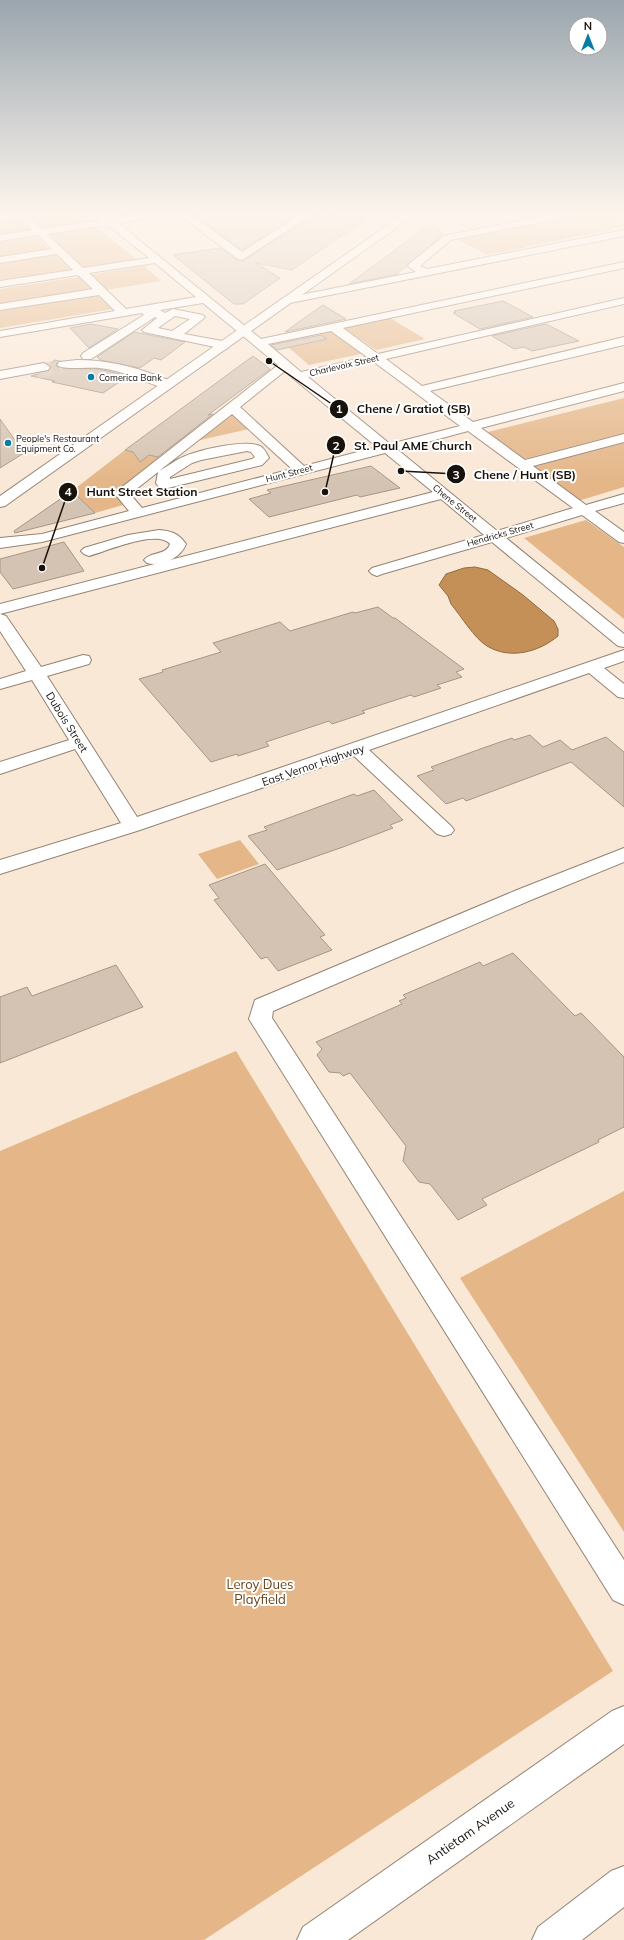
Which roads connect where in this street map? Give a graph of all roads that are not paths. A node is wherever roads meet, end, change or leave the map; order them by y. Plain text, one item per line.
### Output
1 (22, 304) edge
2 (114, 304) edge
3 (178, 304) edge
4 (210, 304) edge
5 (281, 304) edge
6 (447, 304) edge
7 (613, 304) edge
8 (0, 307) edge
9 (147, 309) junction
10 (124, 313) junction
11 (165, 318) junction
12 (335, 328) junction
13 (243, 331) junction
14 (0, 334) edge
15 (175, 335) junction
16 (624, 341) edge
17 (258, 343) junction
18 (224, 345) junction
19 (377, 358) junction
20 (86, 359) junction
21 (54, 365) junction
22 (285, 365) junction
23 (17, 372) junction
24 (0, 375) edge
25 (298, 376) junction
26 (168, 385) junction
27 (624, 387) edge
28 (420, 390) junction
29 (232, 407) junction
30 (470, 426) junction
31 (258, 430) junction
32 (242, 434) dead end
33 (624, 438) edge
34 (218, 439) dead end
35 (387, 447) junction
36 (180, 448) junction
37 (523, 465) junction
38 (301, 470) junction
39 (203, 476) junction
40 (219, 491) junction
41 (444, 494) junction
42 (624, 498) edge
43 (0, 503) edge
44 (584, 510) junction
45 (139, 512) junction
46 (495, 536) junction
47 (624, 539) edge
48 (0, 543) edge
49 (89, 550) dead end
50 (377, 571) dead end
51 (0, 601) edge
52 (0, 609) edge
53 (0, 619) edge
54 (624, 642) edge
55 (624, 655) edge
56 (83, 660) dead end
57 (591, 666) junction
58 (37, 674) junction
59 (0, 684) edge
60 (624, 693) edge
61 (80, 742) junction
62 (358, 750) junction
63 (0, 768) edge
64 (133, 826) junction
65 (444, 830) dead end
66 (624, 855) edge
67 (0, 867) edge
68 (624, 1589) edge
69 (624, 1722) edge
70 (624, 1884) edge
71 (316, 1940) edge
72 (551, 1940) edge

1 - 8 street
2 - 10 street
3 - 9 street
4 - 13 street, Chene Street
5 - 13 street
6 - 12 street
7 - 19 street, Charlevoix Street
9 - 10 street
9 - 11 street
9 - 20 street
10 - 14 street
11 - 15 street
11 - 15 street
12 - 17 street
12 - 19 street
13 - 17 street, Chene Street
13 - 18 street
15 - 18 street
16 - 28 street
17 - 22 street, Chene Street
18 - 26 street
19 - 25 street, Charlevoix Street
19 - 28 street
20 - 21 street
20 - 26 street
21 - 23 street
21 - 23 street
22 - 25 street, Chene Street
22 - 29 street
23 - 24 street
25 - 35 street, Chene Street
26 - 43 street
27 - 30 street, Hunt Street
28 - 30 street
29 - 31 street
29 - 36 street
30 - 35 street, Hunt Street
30 - 37 street
31 - 32 street
31 - 38 street
33 - 37 street
34 - 36 street
35 - 38 street, Hunt Street
35 - 41 street, Chene Street
36 - 45 street
37 - 44 street
38 - 40 street, Hunt Street
39 - 39 street
39 - 40 street
40 - 45 street, Hunt Street
41 - 46 street, Chene Street
41 - 52 street
42 - 44 street, Hendricks Street
44 - 46 street, Hendricks Street
44 - 47 street
45 - 48 street, Hunt Street
46 - 50 street, Hendricks Street
46 - 54 street, Chene Street
49 - 51 street
53 - 58 street, Dubois Street
55 - 57 street, East Vernor Highway
56 - 58 street
57 - 60 street
57 - 62 street, East Vernor Highway
58 - 59 street
58 - 61 street, Dubois Street
61 - 63 street
61 - 64 street, Dubois Street
62 - 64 street, East Vernor Highway
62 - 65 street
64 - 67 street, East Vernor Highway
66 - 68 street
69 - 71 street, Antietam Avenue
70 - 72 street

